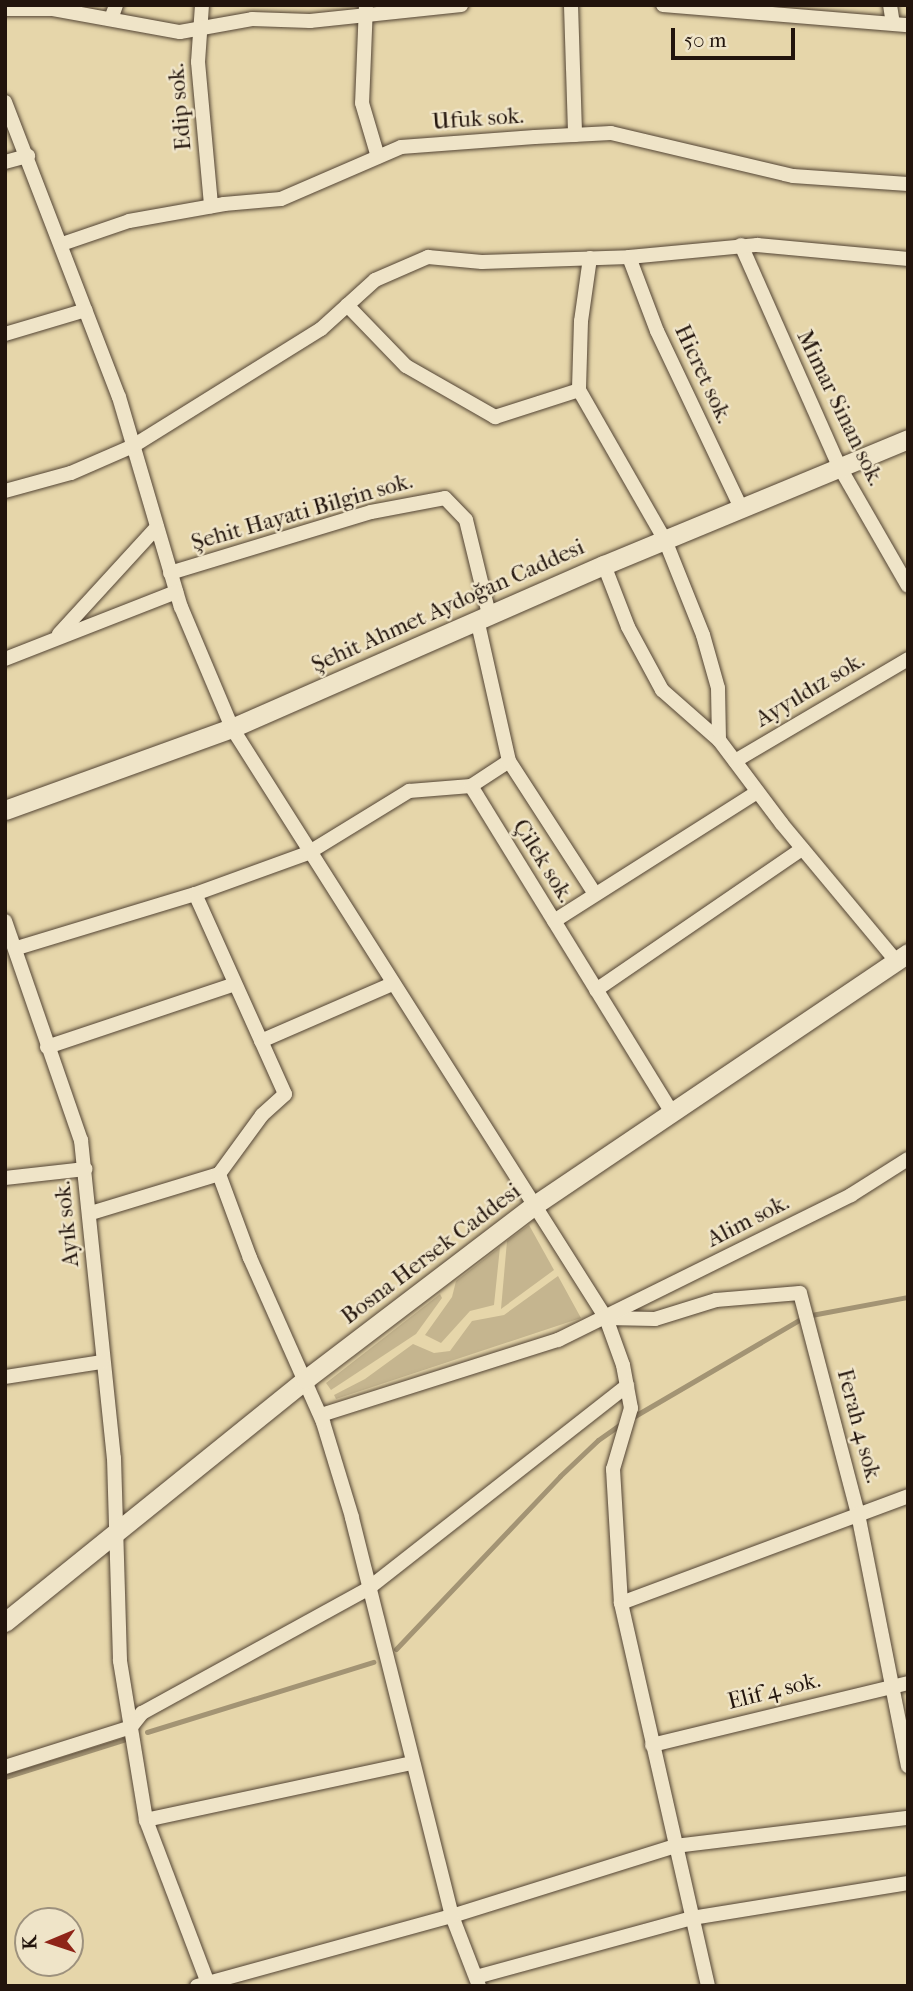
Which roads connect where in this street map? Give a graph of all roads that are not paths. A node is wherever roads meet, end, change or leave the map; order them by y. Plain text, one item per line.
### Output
1 (202, 5) edge
2 (461, 5) edge
3 (572, 5) edge
4 (663, 5) edge
5 (890, 5) edge
6 (5, 9) edge
7 (365, 10) edge
8 (114, 12) edge
9 (900, 24) edge
10 (198, 28) junction
11 (5, 102) edge
12 (576, 135) junction
13 (28, 156) junction
14 (378, 157) junction
15 (5, 162) edge
16 (908, 184) edge
17 (211, 206) junction
18 (62, 244) junction
19 (741, 245) junction
20 (629, 257) junction
21 (590, 258) junction
22 (908, 258) edge
23 (347, 305) junction
24 (86, 310) junction
25 (5, 334) edge
26 (579, 390) junction
27 (908, 439) edge
28 (133, 446) junction
29 (839, 466) junction
30 (5, 491) edge
31 (741, 508) junction
32 (157, 527) junction
33 (665, 540) junction
34 (604, 565) junction
35 (170, 572) junction
36 (908, 586) edge
37 (176, 592) junction
38 (483, 617) junction
39 (55, 638) junction
40 (5, 659) edge
41 (908, 659) edge
42 (232, 728) junction
43 (719, 740) junction
44 (509, 761) junction
45 (734, 761) junction
46 (471, 786) junction
47 (757, 792) junction
48 (5, 810) edge
49 (802, 849) junction
50 (308, 853) junction
51 (195, 894) junction
52 (595, 894) junction
53 (554, 920) junction
54 (5, 921) edge
55 (17, 948) junction
56 (902, 957) edge
57 (235, 984) junction
58 (392, 984) junction
59 (596, 990) junction
60 (261, 1041) junction
61 (47, 1047) junction
62 (672, 1113) junction
63 (908, 1159) edge
64 (85, 1169) junction
65 (219, 1174) junction
66 (5, 1178) edge
67 (536, 1204) junction
68 (90, 1213) junction
69 (606, 1318) junction
70 (102, 1362) junction
71 (5, 1377) edge
72 (306, 1379) junction
73 (627, 1386) junction
74 (321, 1415) junction
75 (908, 1496) edge
76 (858, 1514) junction
77 (114, 1535) junction
78 (369, 1588) junction
79 (621, 1604) junction
80 (5, 1622) edge
81 (908, 1683) edge
82 (892, 1685) junction
83 (131, 1727) junction
84 (652, 1745) junction
85 (412, 1763) junction
86 (908, 1766) edge
87 (5, 1767) edge
88 (908, 1818) edge
89 (146, 1820) junction
90 (675, 1846) junction
91 (908, 1883) edge
92 (452, 1916) junction
93 (692, 1918) junction
94 (478, 1981) edge
95 (204, 1984) edge
96 (708, 1986) edge

1 - 10 street, Edip sok.
2 - 7 street
3 - 12 street
4 - 9 street
5 - 9 street
6 - 8 street
7 - 10 street
7 - 14 street
8 - 10 street
10 - 17 street, Edip sok.
11 - 13 street
12 - 14 street, Ufuk sok.
12 - 16 street, Ufuk sok.
13 - 15 street
13 - 18 street
14 - 17 street, Ufuk sok.
17 - 18 street, Ufuk sok.
18 - 24 street
19 - 20 street
19 - 22 street
19 - 29 street, Mimar Sinan sok.
20 - 21 street
20 - 31 street, Hicret sok.
21 - 23 street
21 - 26 street
23 - 26 street
23 - 28 street
24 - 25 street
24 - 28 street
26 - 33 street
27 - 29 main road, Şehit Ahmet Aydoğan Caddesi
28 - 30 street
28 - 32 street
29 - 31 main road, Şehit Ahmet Aydoğan Caddesi
29 - 36 street, Mimar Sinan sok.
31 - 33 main road, Şehit Ahmet Aydoğan Caddesi
32 - 35 street
32 - 39 street
33 - 34 main road, Şehit Ahmet Aydoğan Caddesi
33 - 43 street
34 - 38 main road, Şehit Ahmet Aydoğan Caddesi
34 - 43 street
35 - 37 street
35 - 38 street, Şehit Hayati Bilgin sok.
37 - 39 street
37 - 42 street
38 - 42 main road, Şehit Ahmet Aydoğan Caddesi
38 - 44 street
39 - 40 street
41 - 45 street, Ayyıldız sok.
42 - 48 main road, Şehit Ahmet Aydoğan Caddesi
42 - 50 street
43 - 45 street
44 - 46 street
44 - 52 street
45 - 47 street
46 - 50 street
46 - 53 street, Çilek sok.
47 - 49 street
47 - 52 street
49 - 56 street
49 - 59 street
50 - 51 street
50 - 58 street
51 - 55 street
51 - 57 street
52 - 53 street
53 - 59 street, Çilek sok.
54 - 55 street, Ayık sok.
55 - 61 street, Ayık sok.
56 - 62 main road, Bosna Hersek Caddesi
57 - 60 street
57 - 61 street
58 - 60 street
58 - 67 street
59 - 62 street, Çilek sok.
60 - 65 street
61 - 64 street, Ayık sok.
62 - 67 main road, Bosna Hersek Caddesi
63 - 69 street, Alim sok.
64 - 66 street
64 - 68 street, Ayık sok.
65 - 68 street
65 - 72 street
67 - 69 street
67 - 72 main road, Bosna Hersek Caddesi
68 - 70 street, Ayık sok.
69 - 73 street
69 - 74 street, Alim sok.
69 - 76 street, Ferah 4 sok.
70 - 71 street
70 - 77 street, Ayık sok.
72 - 74 street
72 - 77 main road, Bosna Hersek Caddesi
73 - 78 street
73 - 79 street
74 - 78 street
75 - 76 street
76 - 79 street
76 - 82 street, Ferah 4 sok.
77 - 80 main road, Bosna Hersek Caddesi
77 - 83 street, Ayık sok.
78 - 83 street
78 - 85 street
79 - 84 street
81 - 82 street, Elif 4 sok.
82 - 84 street, Elif 4 sok.
82 - 86 street, Ferah 4 sok.
83 - 87 street
83 - 89 street, Ayık sok.
84 - 90 street
85 - 89 street
85 - 92 street
88 - 90 street
89 - 95 street, Ayık sok.
90 - 92 street
90 - 93 street
91 - 93 street
92 - 94 street
92 - 95 street
93 - 94 street
93 - 96 street

